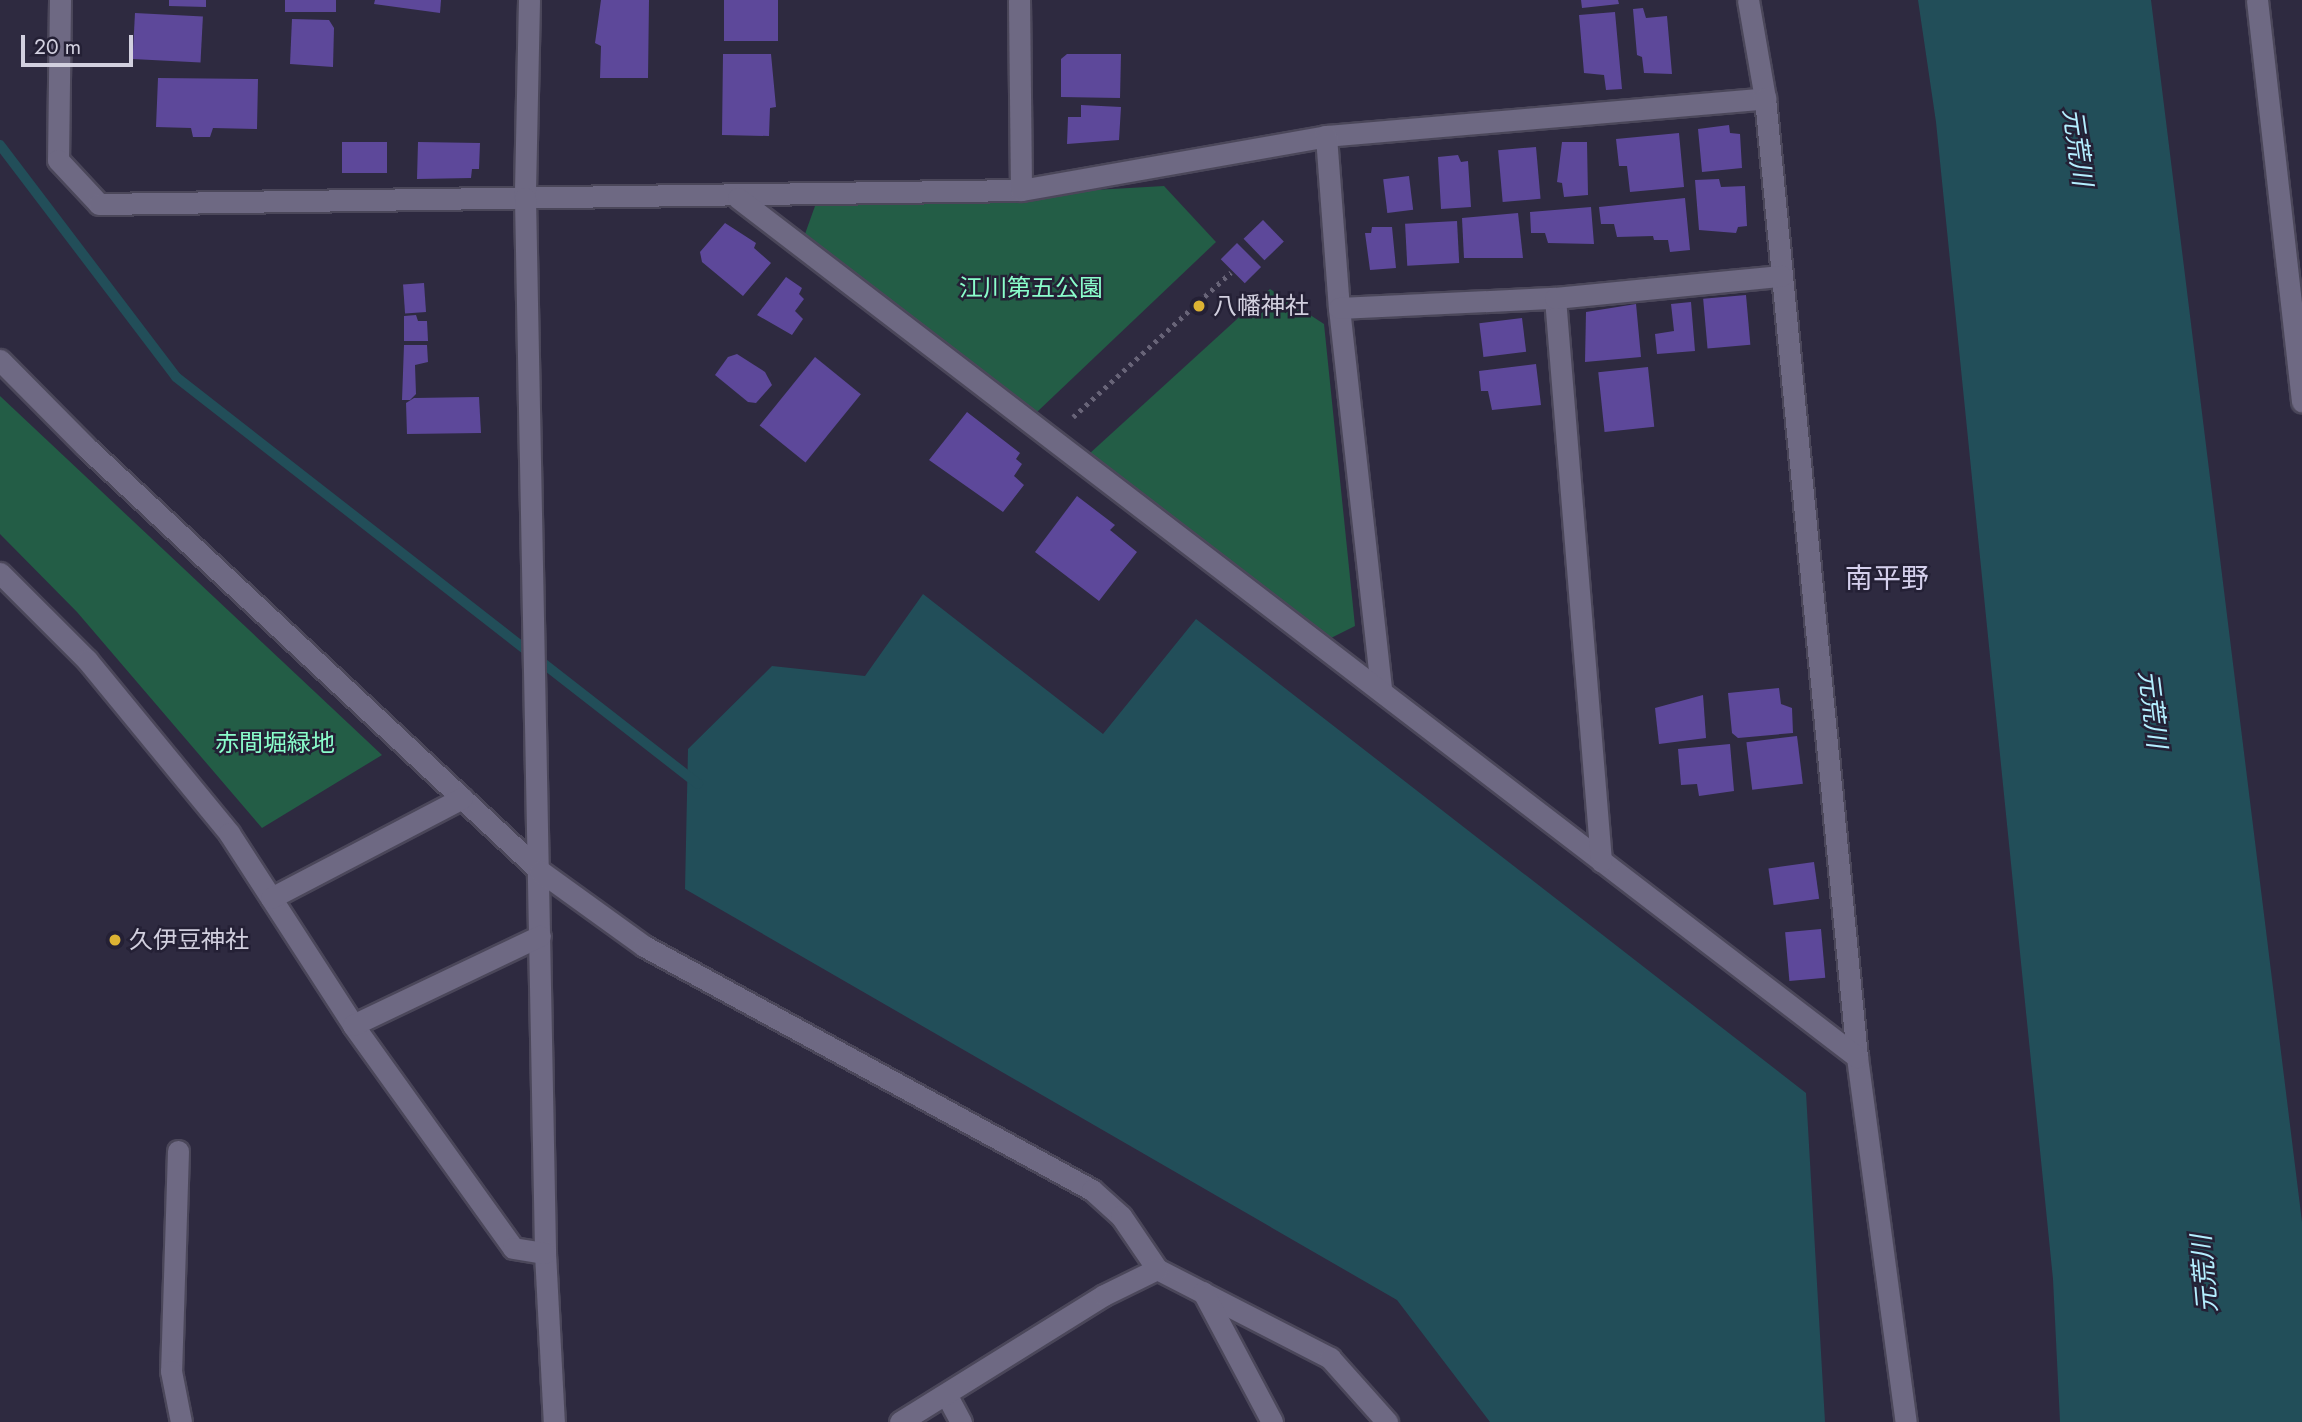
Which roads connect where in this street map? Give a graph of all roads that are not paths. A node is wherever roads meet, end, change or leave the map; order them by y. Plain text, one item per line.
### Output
1 (60, 0) edge
2 (529, 0) edge
3 (1019, 0) edge
4 (1748, 0) edge
5 (2257, 0) edge
6 (1765, 98) junction
7 (1326, 136) junction
8 (1021, 190) junction
9 (525, 198) junction
10 (738, 198) junction
11 (1781, 276) junction
12 (1555, 298) junction
13 (1339, 308) junction
14 (0, 360) edge
15 (2302, 401) edge
16 (0, 573) edge
17 (1381, 688) junction
18 (462, 798) junction
19 (1601, 862) junction
20 (540, 871) junction
21 (271, 898) junction
22 (540, 936) junction
23 (353, 1025) junction
24 (1857, 1057) junction
25 (178, 1151) dead end
26 (545, 1253) junction
27 (1157, 1269) junction
28 (1203, 1292) junction
29 (946, 1394) junction
30 (181, 1422) edge
31 (554, 1422) edge
32 (900, 1422) edge
33 (961, 1422) edge
34 (1272, 1422) edge
35 (1387, 1422) edge
36 (1906, 1422) edge

1 - 9 street
2 - 9 street
3 - 8 street
4 - 6 street
5 - 15 street
6 - 7 street
6 - 11 street
7 - 8 street
7 - 13 street
8 - 10 street
9 - 10 street
9 - 20 street
10 - 17 street
11 - 12 street
11 - 24 street
12 - 13 street
12 - 19 street
13 - 17 street
14 - 18 street
16 - 21 street
17 - 19 street
18 - 20 street
18 - 21 street
19 - 24 street
20 - 22 street
20 - 27 street
21 - 23 street
22 - 23 street
22 - 26 street
23 - 26 street
24 - 36 street
25 - 30 street
26 - 31 street
27 - 28 street
27 - 29 street
28 - 34 street
28 - 35 street
29 - 32 street
29 - 33 street

